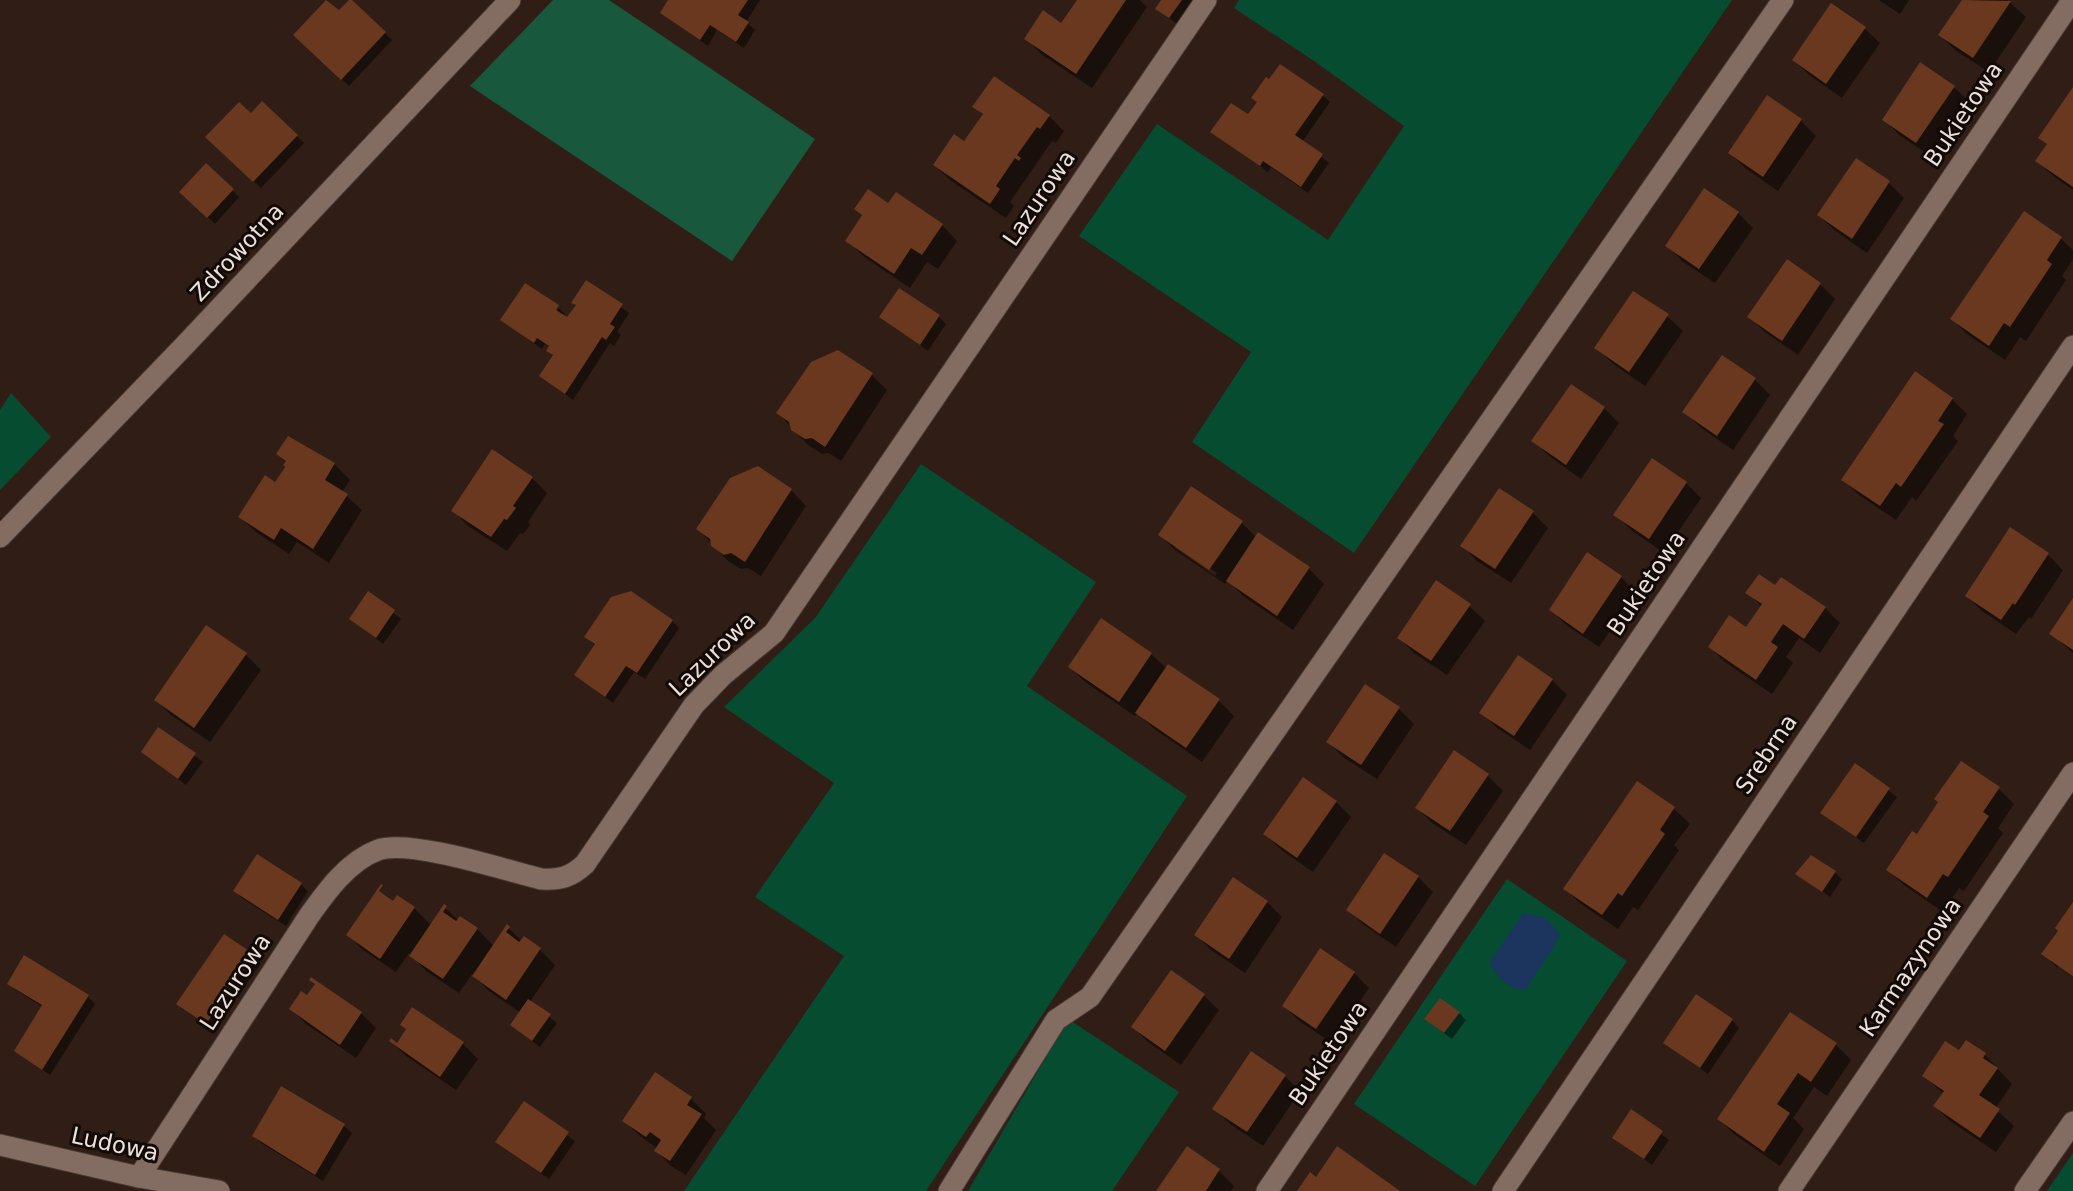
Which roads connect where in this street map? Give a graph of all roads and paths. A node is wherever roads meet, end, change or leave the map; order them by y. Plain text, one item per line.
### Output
1 (510, 0) edge
2 (1206, 0) edge
3 (1783, 0) edge
4 (2065, 2) edge
5 (2073, 346) edge
6 (0, 537) edge
7 (2073, 774) edge
8 (2073, 1122) edge
9 (0, 1145) edge
10 (139, 1177) junction
11 (219, 1191) edge
12 (949, 1191) edge
13 (1267, 1191) edge
14 (1503, 1191) edge
15 (1790, 1191) edge
16 (2025, 1191) edge

1 - 6 street, Zdrowotna
2 - 10 street, Lazurowa
3 - 12 street
4 - 13 street, Bukietowa
5 - 14 street, Srebrna
7 - 15 street, Karmazynowa
8 - 16 street
9 - 10 street, Ludowa
10 - 11 street, Ludowa

